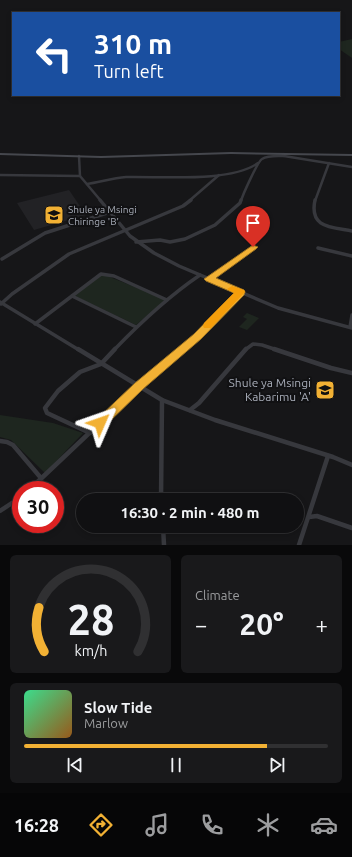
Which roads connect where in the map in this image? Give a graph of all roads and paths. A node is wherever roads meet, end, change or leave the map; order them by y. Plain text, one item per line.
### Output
1 (0, 154) edge
2 (283, 154) junction
3 (79, 156) junction
4 (352, 156) edge
5 (258, 163) junction
6 (329, 163) junction
7 (352, 167) edge
8 (0, 175) edge
9 (219, 175) junction
10 (80, 176) junction
11 (87, 184) junction
12 (110, 212) junction
13 (125, 230) junction
14 (352, 231) edge
15 (136, 242) junction
16 (253, 247) dead end
17 (318, 248) dead end
18 (352, 256) edge
19 (1, 258) edge
20 (200, 275) junction
21 (209, 279) junction
22 (240, 292) junction
23 (72, 296) junction
24 (167, 300) junction
25 (0, 303) edge
26 (352, 315) edge
27 (35, 324) junction
28 (136, 327) junction
29 (351, 328) edge
30 (101, 364) junction
31 (352, 373) edge
32 (139, 386) junction
33 (162, 400) junction
34 (190, 410) junction
35 (90, 433) junction
36 (0, 441) edge
37 (328, 456) junction
38 (352, 465) edge
39 (41, 478) junction
40 (38, 481) edge
41 (162, 493) edge
42 (12, 503) edge
43 (0, 511) edge
44 (309, 518) junction
45 (352, 528) edge
46 (163, 533) edge
47 (164, 545) edge
48 (299, 545) edge

1 - 3 main road
2 - 3 main road
2 - 4 main road
2 - 5 street
2 - 6 street
3 - 10 street
5 - 9 street
5 - 15 street
6 - 7 street
6 - 14 street
8 - 10 street
9 - 11 street
9 - 13 street
10 - 11 street
11 - 12 street
12 - 13 street
12 - 19 street
13 - 15 street
13 - 25 street
15 - 20 street
16 - 21 street
17 - 18 street
20 - 21 street
20 - 24 street
21 - 22 street
22 - 29 street
22 - 32 street
23 - 24 street
23 - 27 street
23 - 28 street
24 - 28 street
25 - 27 street
26 - 29 street
27 - 30 street
28 - 30 street
30 - 32 street
30 - 35 street
31 - 34 street
32 - 33 street
32 - 35 street
33 - 34 street
33 - 41 street
34 - 37 street
35 - 39 street
36 - 39 street
37 - 38 street
37 - 44 street
39 - 40 street
42 - 43 street
44 - 45 street
44 - 48 street
46 - 47 street

